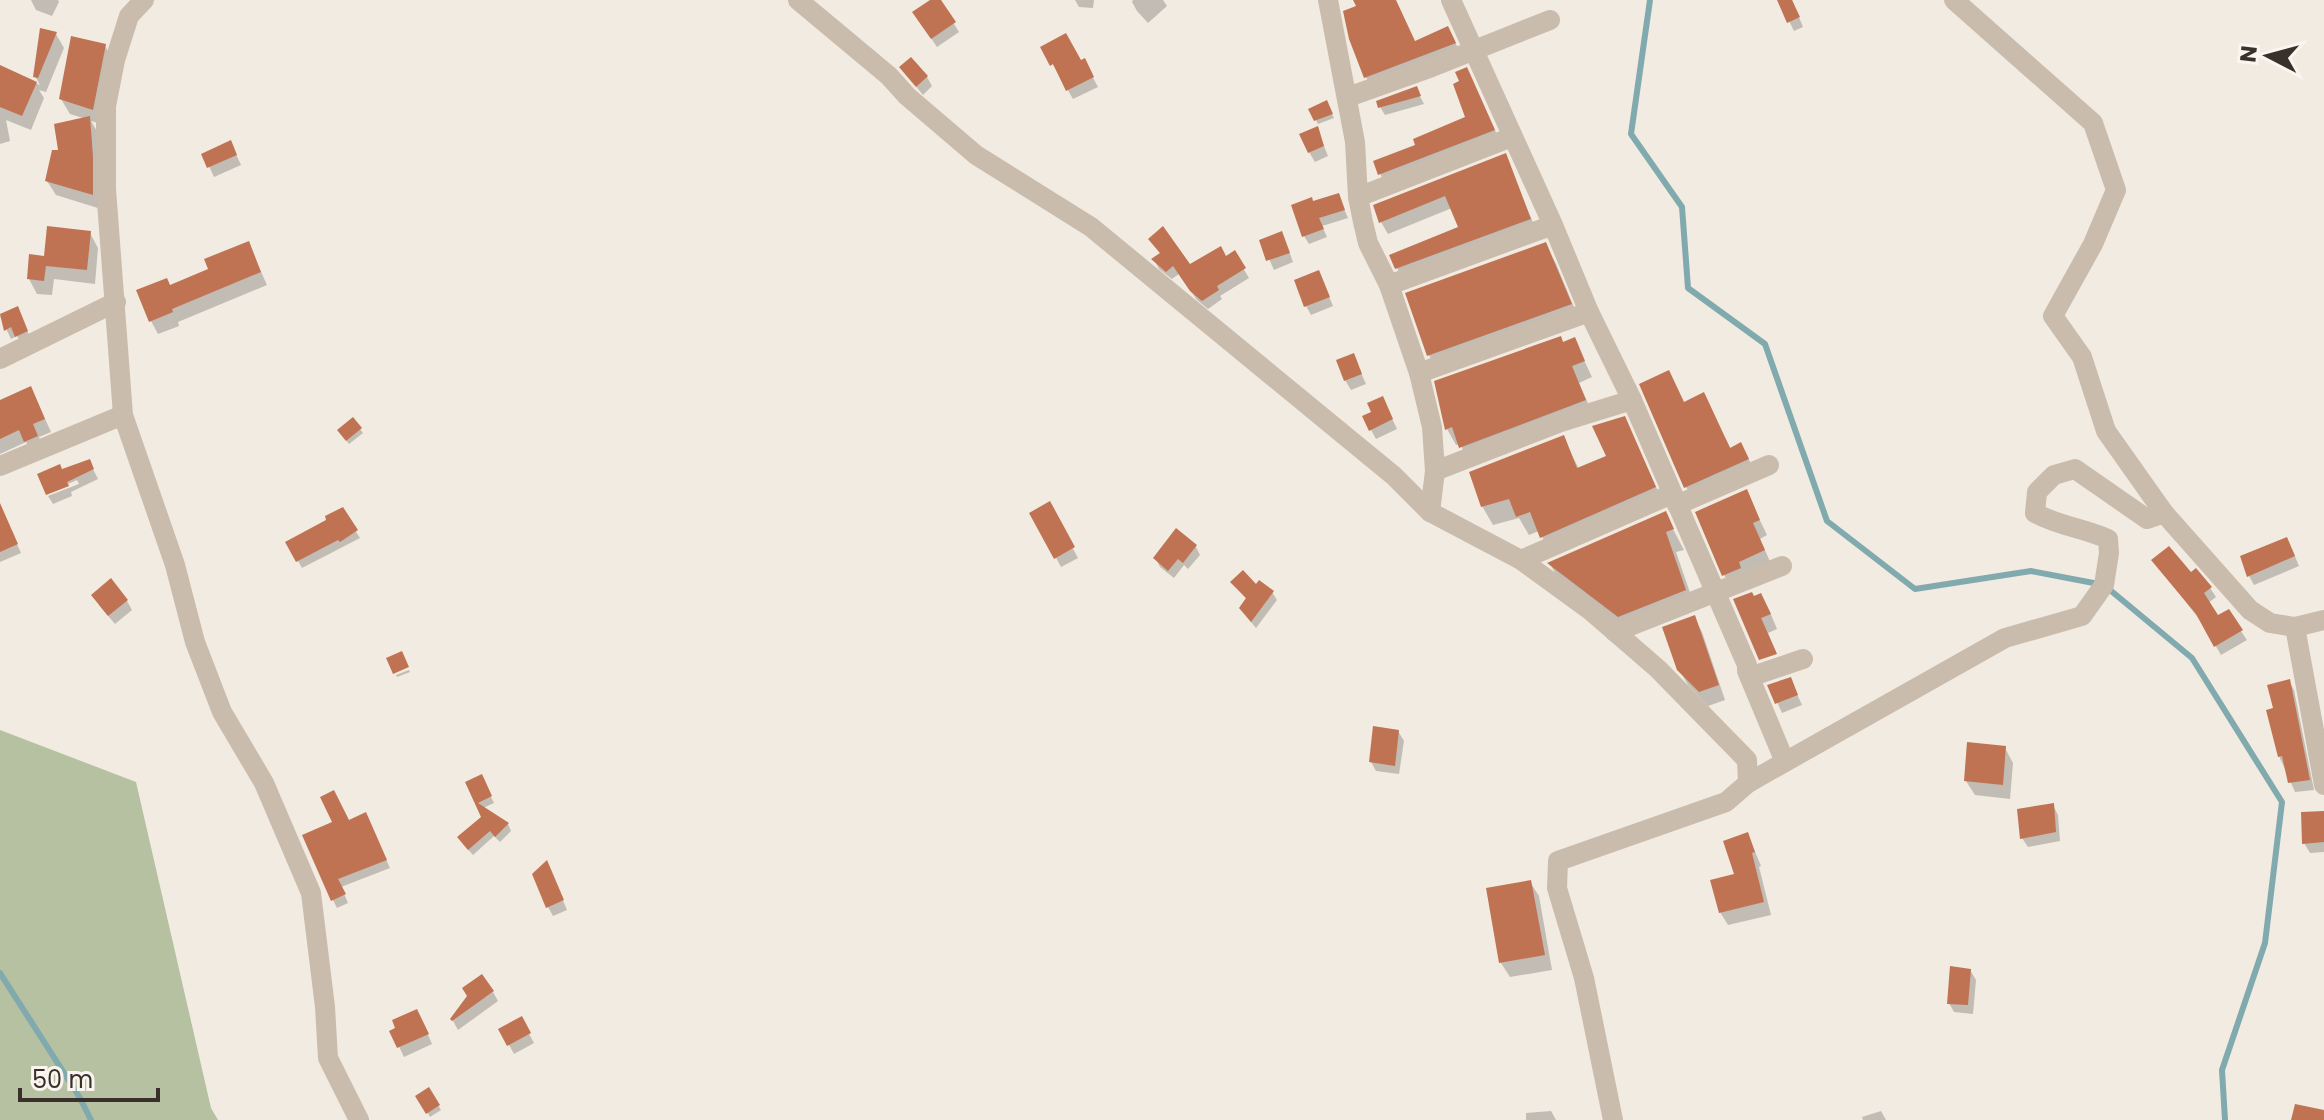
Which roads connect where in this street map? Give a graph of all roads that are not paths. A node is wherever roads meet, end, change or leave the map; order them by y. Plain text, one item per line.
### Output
1 (144, 0) edge
2 (798, 0) edge
3 (1451, 0) edge
4 (1954, 0) edge
5 (1331, 1) edge
6 (1550, 20) dead end
7 (1472, 51) junction
8 (1348, 97) junction
9 (1512, 137) junction
10 (1358, 197) junction
11 (1553, 225) junction
12 (1389, 285) junction
13 (116, 302) junction
14 (1589, 312) junction
15 (0, 359) edge
16 (1419, 373) junction
17 (1632, 400) junction
18 (123, 415) junction
19 (1769, 465) dead end
20 (0, 466) edge
21 (1435, 471) junction
22 (1674, 499) junction
23 (1430, 512) junction
24 (2164, 513) junction
25 (1521, 560) junction
26 (1782, 566) dead end
27 (1714, 591) junction
28 (2324, 620) edge
29 (2295, 627) junction
30 (1615, 632) junction
31 (1803, 659) dead end
32 (1750, 677) junction
33 (1785, 762) junction
34 (1748, 783) junction
35 (2324, 785) edge
36 (359, 1120) edge
37 (1613, 1120) edge

1 - 13 street
2 - 23 street
3 - 7 street
4 - 24 street
5 - 8 street
6 - 7 street
7 - 8 street
7 - 9 street
8 - 10 street
9 - 10 street
9 - 11 street
10 - 12 street
11 - 12 street
11 - 14 street
12 - 16 street
13 - 15 street
13 - 18 street
14 - 16 street
14 - 17 street
16 - 21 street
17 - 21 street
17 - 22 street
18 - 20 street
18 - 36 street
19 - 22 street
21 - 23 street
22 - 25 street
22 - 27 street
23 - 25 street
24 - 29 street
24 - 33 street
25 - 30 street
26 - 27 street
27 - 30 street
27 - 32 street
28 - 29 street
29 - 35 street
30 - 34 street
31 - 32 street
32 - 33 street
33 - 34 street
34 - 37 street

